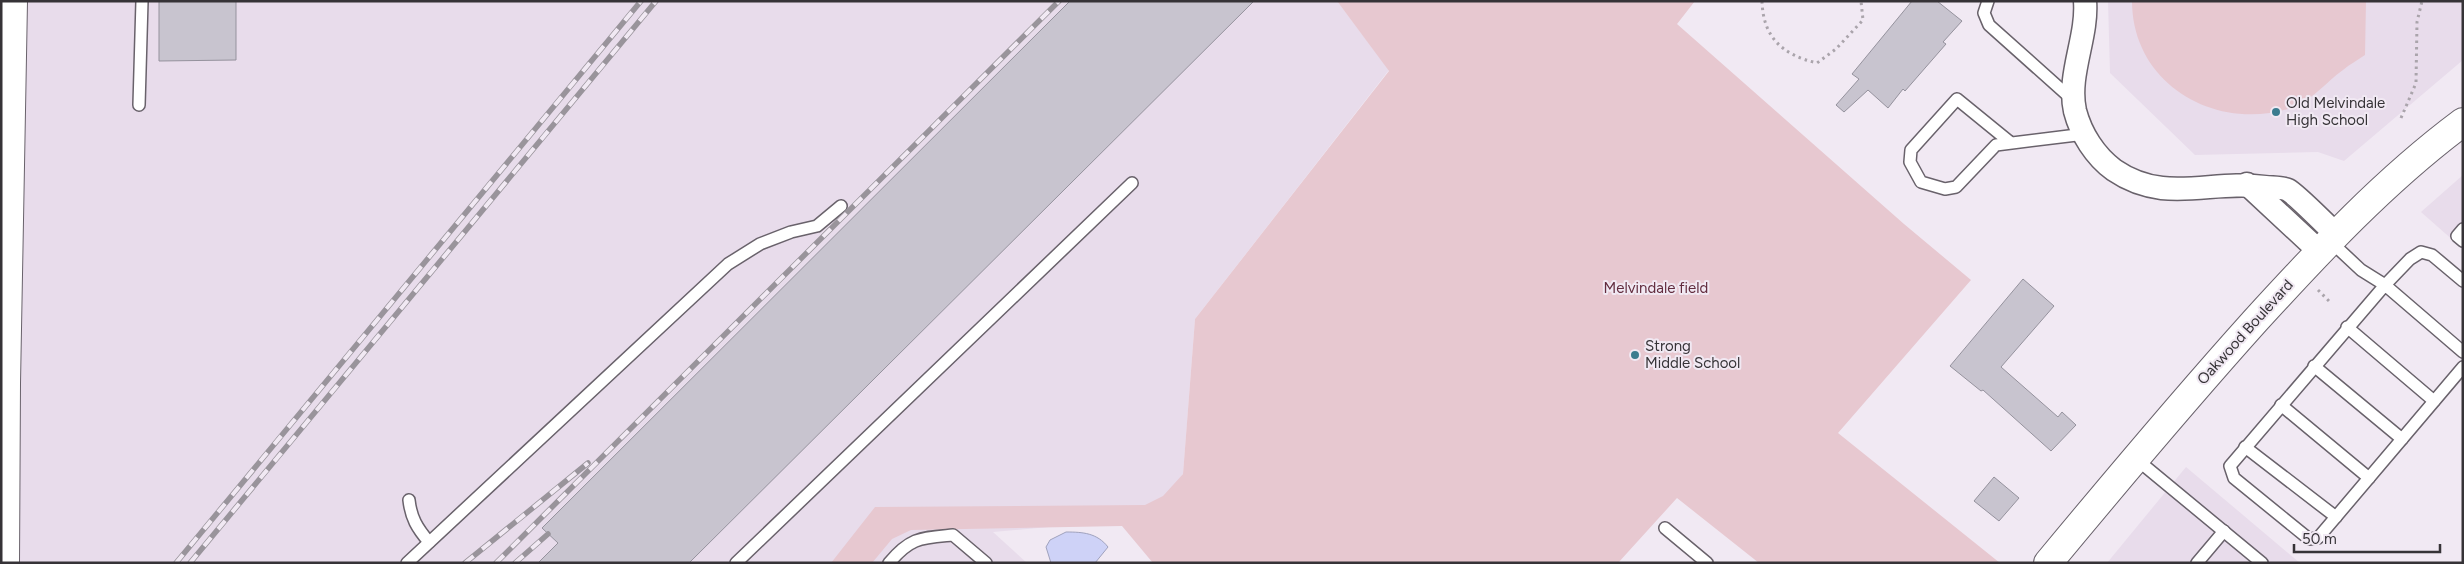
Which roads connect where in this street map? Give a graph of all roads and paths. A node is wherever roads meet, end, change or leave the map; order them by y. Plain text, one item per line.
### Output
1 (142, 1) edge
2 (1762, 1) edge
3 (1861, 1) edge
4 (1988, 1) edge
5 (2085, 1) edge
6 (2422, 1) edge
7 (9, 6) edge
8 (2075, 103) junction
9 (139, 105) dead end
10 (2401, 118) dead end
11 (2459, 131) edge
12 (2085, 134) junction
13 (2011, 143) junction
14 (1132, 183) dead end
15 (841, 206) dead end
16 (2463, 229) edge
17 (2328, 241) junction
18 (2463, 241) edge
19 (2463, 281) edge
20 (2385, 285) junction
21 (2318, 290) dead end
22 (2331, 303) dead end
23 (2347, 327) junction
24 (2463, 352) edge
25 (2314, 366) junction
26 (2463, 367) edge
27 (2434, 401) junction
28 (2281, 404) junction
29 (2402, 439) junction
30 (2245, 447) junction
31 (2135, 458) junction
32 (2369, 478) junction
33 (410, 500) dead end
34 (2336, 517) junction
35 (1665, 528) dead end
36 (2224, 531) junction
37 (429, 542) junction
38 (4, 563) edge
39 (407, 563) edge
40 (736, 563) edge
41 (889, 563) edge
42 (986, 563) edge
43 (1707, 563) edge
44 (2048, 563) edge
45 (2197, 563) edge
46 (2262, 563) edge

1 - 9 lane
2 - 3 path
4 - 8 lane
5 - 8 street
6 - 10 path
7 - 38 main road
8 - 12 street
11 - 17 main road, Oakwood Boulevard
12 - 13 lane
12 - 17 street
13 - 13 lane
14 - 40 lane
15 - 37 lane
16 - 18 lane
17 - 20 lane
17 - 31 main road, Oakwood Boulevard
19 - 20 lane
20 - 23 lane
20 - 24 lane
21 - 22 path
23 - 25 lane
23 - 27 lane
25 - 28 lane
25 - 29 lane
26 - 27 lane
27 - 29 lane
28 - 30 lane
28 - 32 lane
29 - 32 lane
30 - 34 lane
30 - 34 lane
31 - 36 lane
31 - 44 main road, Oakwood Boulevard
32 - 34 lane
33 - 37 lane
35 - 43 lane
36 - 45 lane
36 - 46 lane
37 - 39 lane
41 - 42 lane

